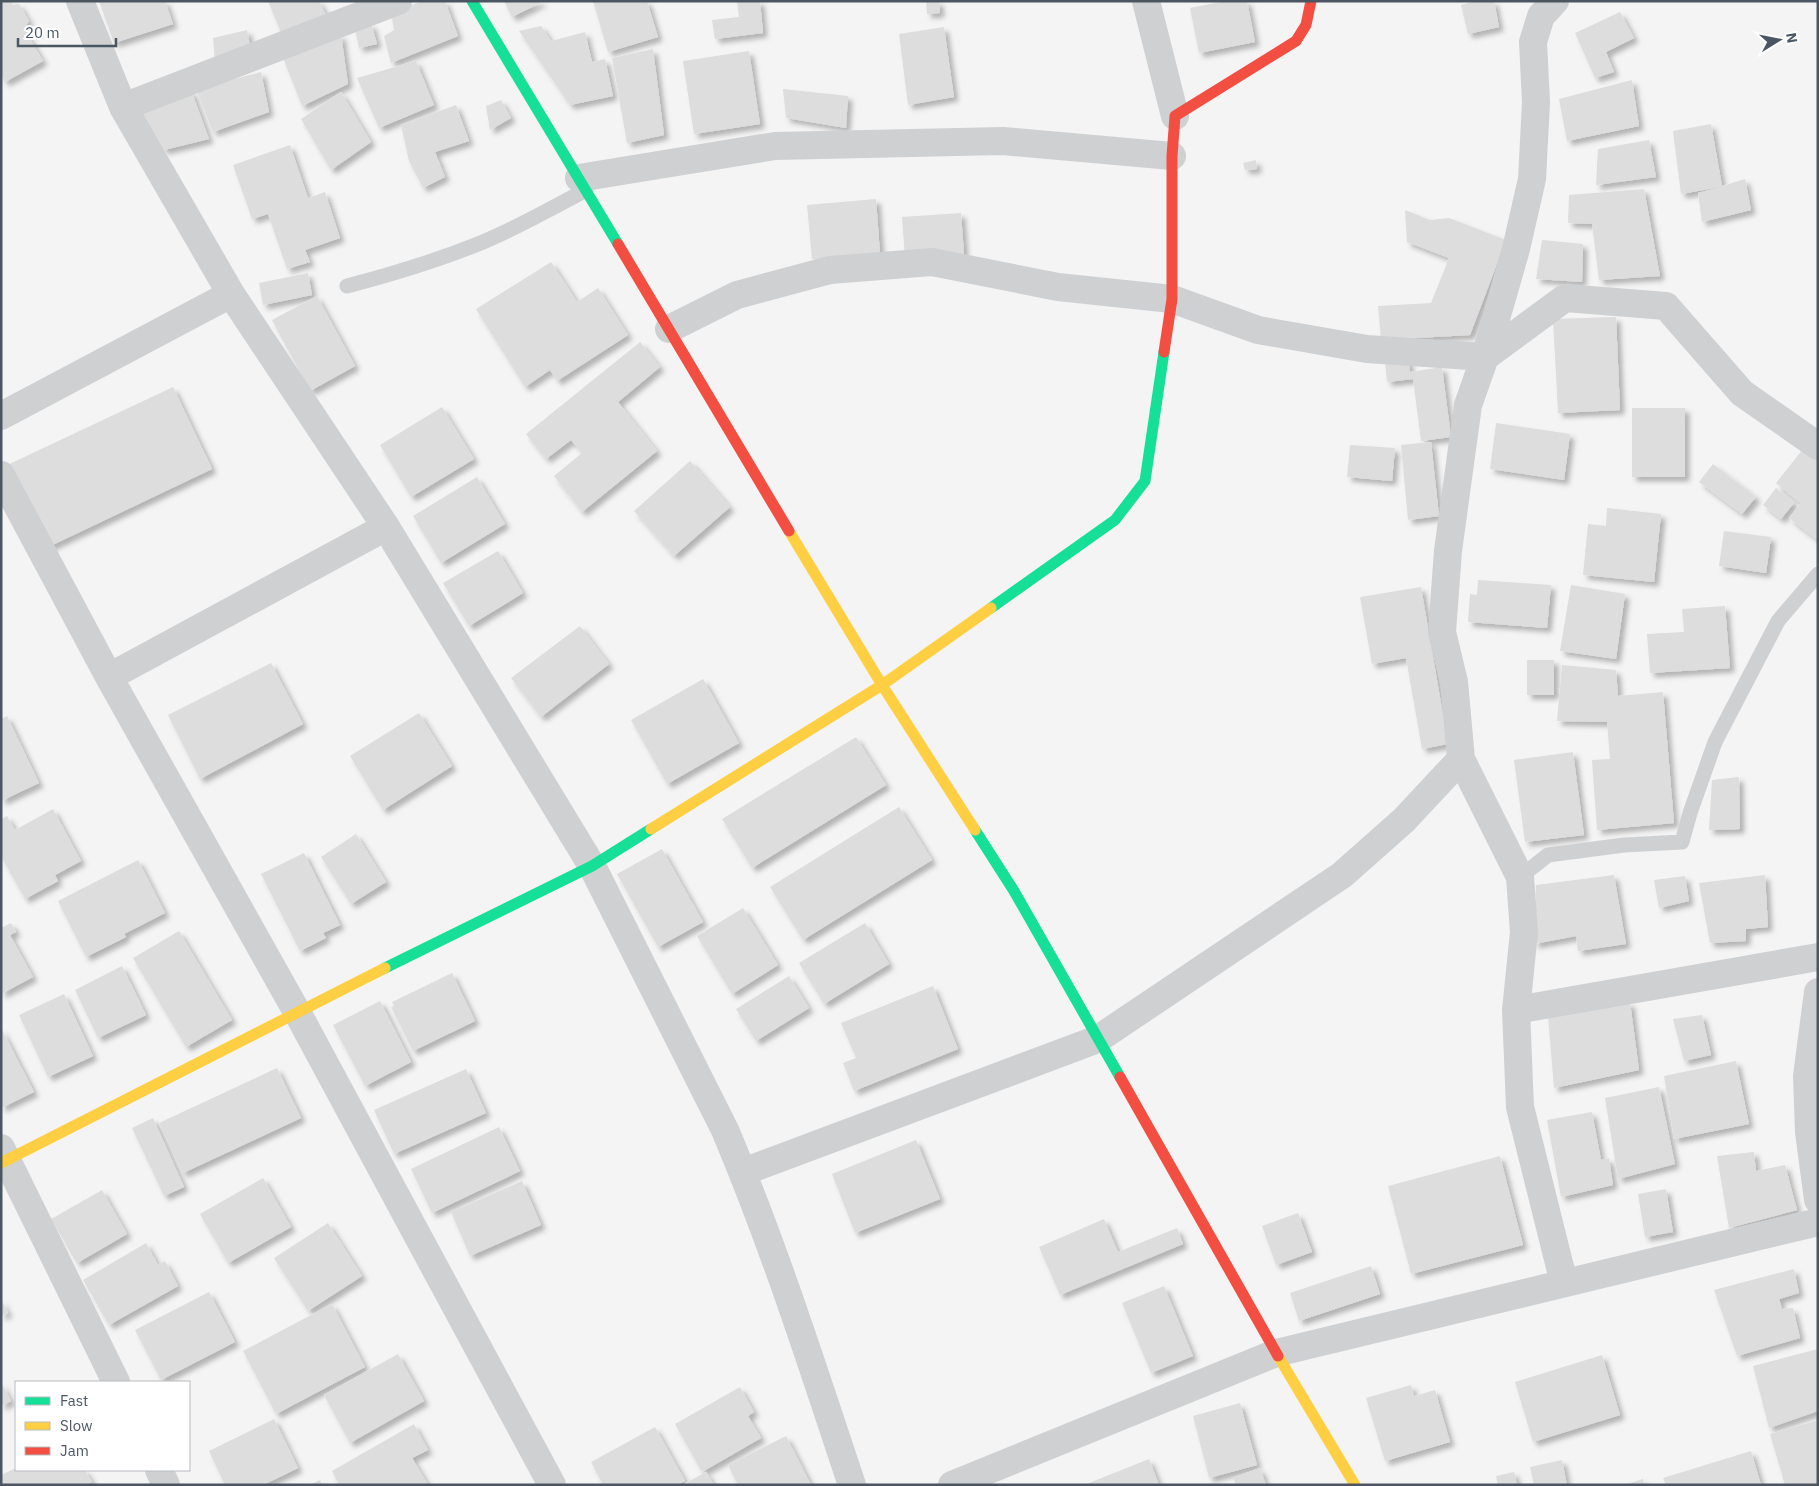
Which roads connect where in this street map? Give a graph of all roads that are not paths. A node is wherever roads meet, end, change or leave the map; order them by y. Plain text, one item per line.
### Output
1 (80, 1) edge
2 (398, 1) edge
3 (472, 1) edge
4 (1146, 1) edge
5 (1311, 1) edge
6 (1555, 1) edge
7 (123, 107) junction
8 (1174, 116) junction
9 (1172, 156) junction
10 (583, 184) junction
11 (347, 286) dead end
12 (231, 294) junction
13 (1172, 299) junction
14 (669, 329) junction
15 (1485, 357) junction
16 (1, 416) edge
17 (1818, 446) edge
18 (1, 475) edge
19 (386, 527) junction
20 (1818, 574) edge
21 (109, 677) junction
22 (882, 685) junction
23 (1461, 759) junction
24 (592, 866) junction
25 (1520, 877) junction
26 (1818, 957) edge
27 (1818, 992) edge
28 (1516, 1010) junction
29 (297, 1012) junction
30 (1098, 1039) junction
31 (3, 1157) edge
32 (743, 1172) junction
33 (1818, 1200) edge
34 (1818, 1222) edge
35 (1564, 1283) junction
36 (1276, 1353) junction
37 (115, 1381) edge
38 (159, 1471) edge
39 (166, 1485) edge
40 (552, 1485) edge
41 (852, 1485) edge
42 (952, 1485) edge
43 (1355, 1485) edge

1 - 7 street
2 - 7 street
3 - 10 street
4 - 8 street
5 - 8 street
6 - 15 street
7 - 12 street
8 - 9 street
9 - 10 street
9 - 13 street
10 - 11 lane
10 - 14 street
12 - 16 street
12 - 19 street
13 - 14 street
13 - 15 street
13 - 22 street
14 - 22 street
15 - 17 street
15 - 23 street
18 - 21 street
19 - 21 street
19 - 24 street
20 - 25 lane
21 - 29 street
22 - 24 street
22 - 30 street
23 - 25 street
23 - 30 street
24 - 29 street
24 - 32 street
25 - 28 street
26 - 28 street
27 - 33 street
28 - 35 street
29 - 31 street
29 - 40 street
30 - 32 street
30 - 36 street
31 - 37 street
32 - 41 street
34 - 35 street
35 - 36 street
36 - 42 street
36 - 43 street
38 - 39 street

